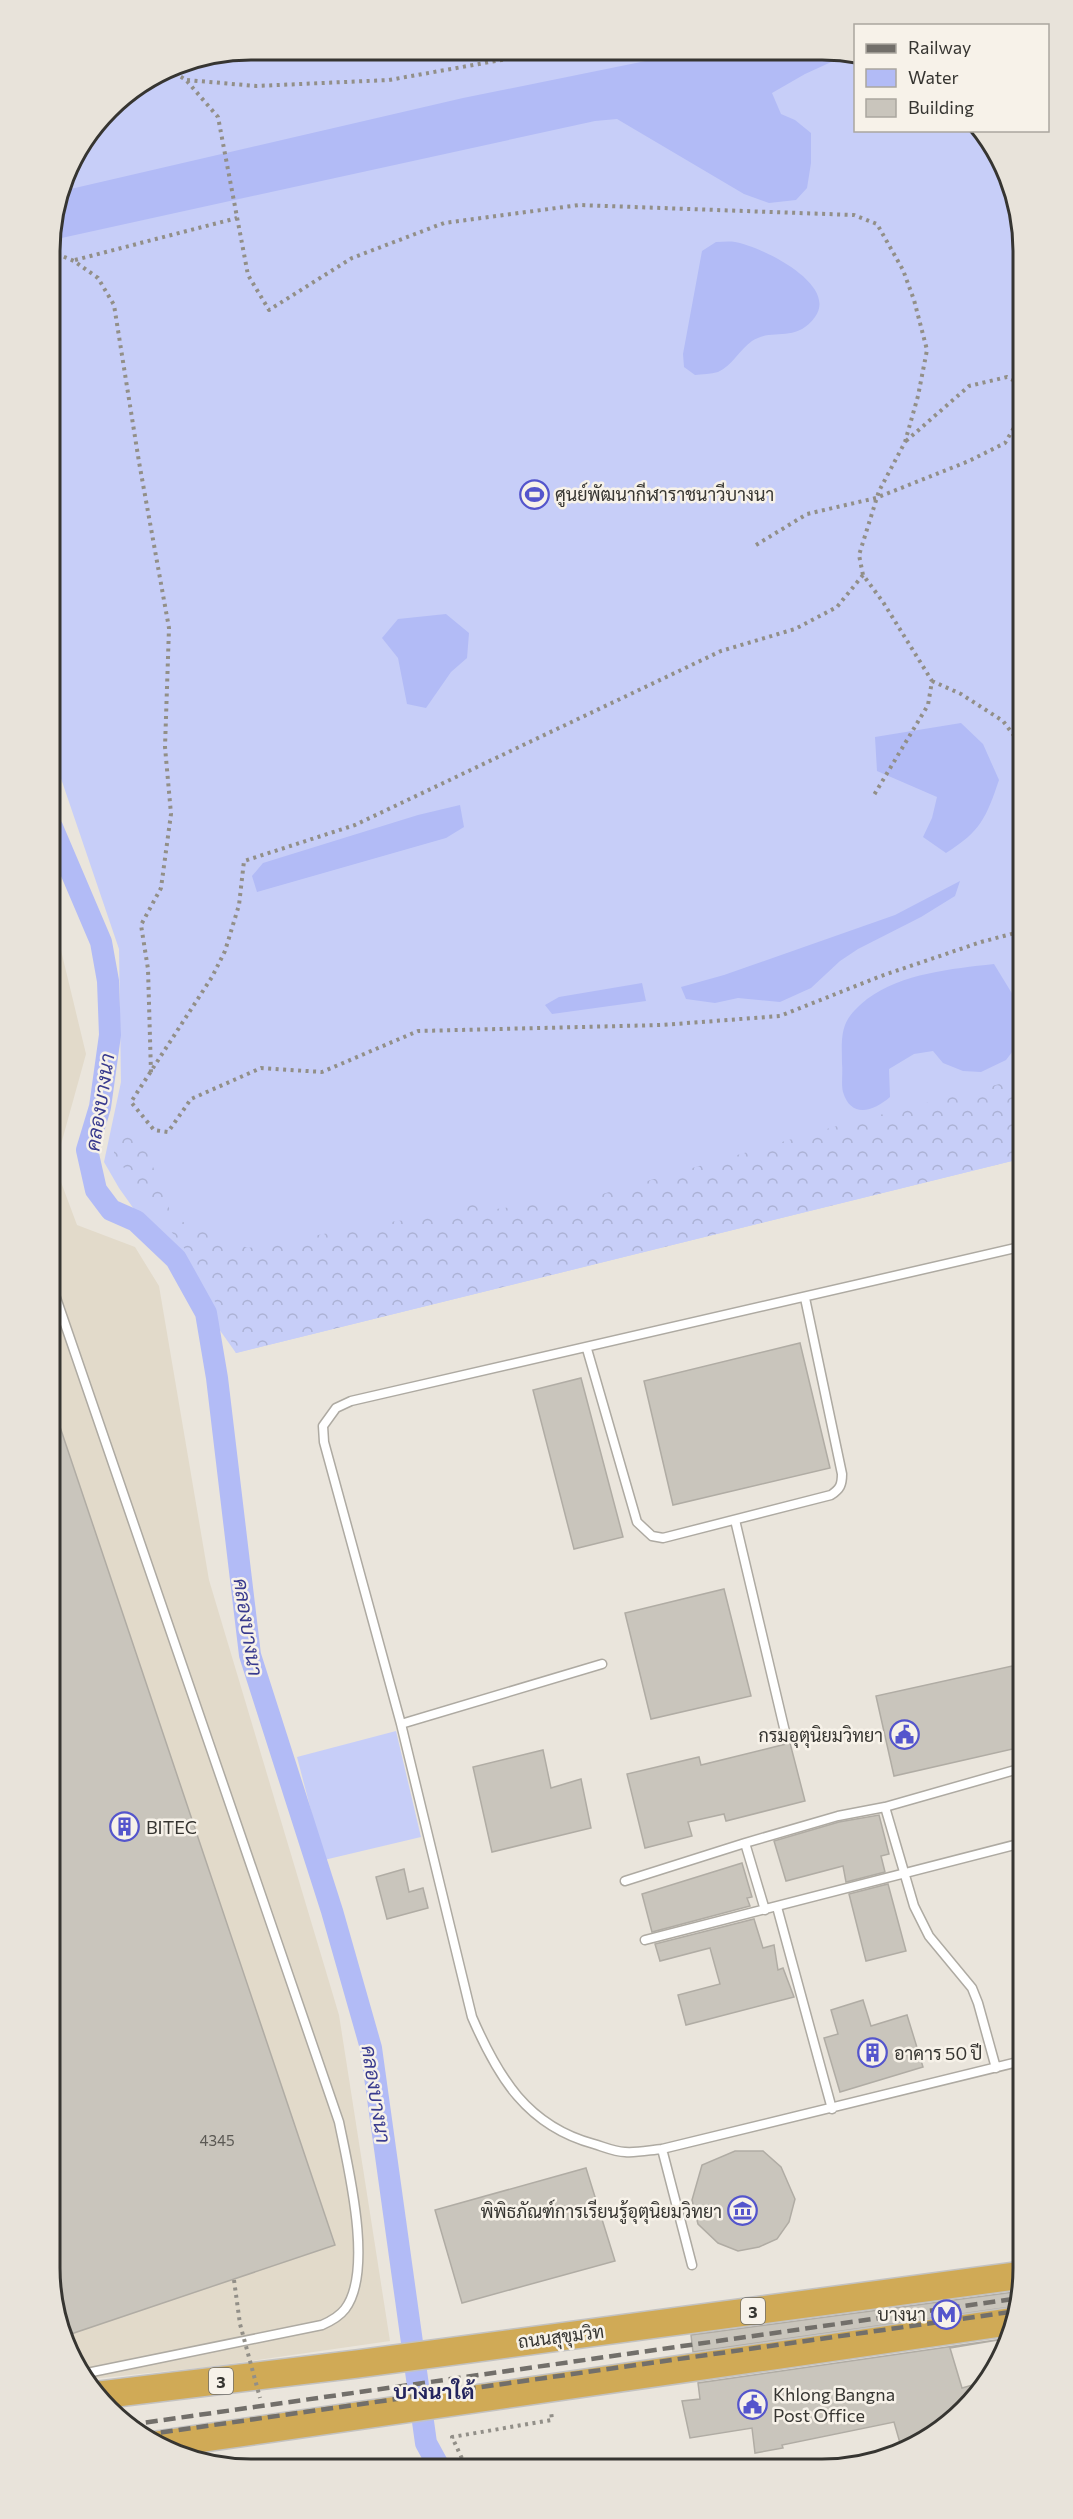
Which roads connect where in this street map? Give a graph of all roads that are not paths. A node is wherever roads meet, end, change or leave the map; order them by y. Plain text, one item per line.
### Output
1 (1013, 1249) edge
2 (806, 1298) junction
3 (60, 1309) edge
4 (587, 1349) junction
5 (735, 1520) junction
6 (602, 1664) dead end
7 (401, 1724) junction
8 (786, 1736) dead end
9 (1013, 1771) edge
10 (885, 1807) junction
11 (745, 1842) junction
12 (1013, 1845) edge
13 (906, 1873) junction
14 (625, 1881) dead end
15 (777, 1907) junction
16 (765, 1910) junction
17 (645, 1940) dead end
18 (1013, 2063) edge
19 (996, 2068) junction
20 (832, 2109) junction
21 (662, 2149) junction
22 (692, 2265) dead end
23 (1013, 2276) edge
24 (1005, 2322) edge
25 (91, 2372) edge
26 (108, 2394) edge
27 (174, 2442) edge

1 - 2 lane
2 - 4 lane
2 - 5 lane
3 - 25 lane
4 - 5 lane
4 - 7 lane
5 - 8 lane
6 - 7 lane
7 - 21 lane
9 - 10 lane
10 - 11 lane
10 - 13 lane
11 - 14 lane
11 - 16 lane
12 - 13 lane
13 - 15 lane
13 - 19 lane
15 - 16 lane
15 - 20 lane
16 - 17 lane
18 - 19 lane
19 - 20 lane
20 - 21 lane
21 - 22 lane
23 - 26 highway, ถนนสุขุมวิท / 3
24 - 27 highway

